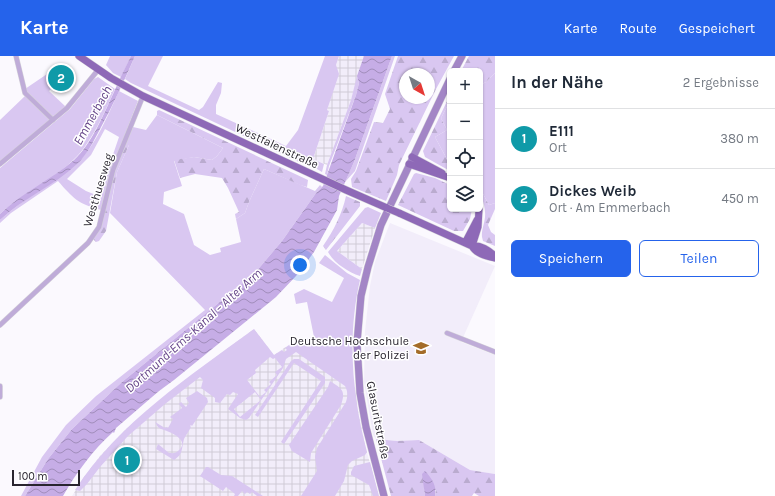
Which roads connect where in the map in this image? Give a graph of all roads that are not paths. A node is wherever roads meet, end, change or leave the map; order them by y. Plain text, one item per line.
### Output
1 (16, 56) edge
2 (79, 56) edge
3 (462, 56) edge
4 (456, 68) edge
5 (98, 70) junction
6 (447, 85) edge
7 (143, 96) junction
8 (53, 120) junction
9 (412, 157) junction
10 (0, 164) edge
11 (409, 164) junction
12 (447, 177) edge
13 (478, 212) edge
14 (468, 245) junction
15 (495, 257) edge
16 (0, 325) edge
17 (447, 333) dead end
18 (495, 352) edge
19 (0, 386) edge
20 (0, 397) edge
21 (384, 496) edge

1 - 8 street
2 - 5 main road, Westfalenstraße
3 - 4 main road
5 - 7 main road, Westfalenstraße
5 - 8 street
6 - 9 main road, Glasuritstraße
7 - 14 main road, Westfalenstraße, bridge
7 - 16 street, Westhuesweg
8 - 10 street
9 - 11 main road, Glasuritstraße
9 - 12 main road
11 - 12 main road
11 - 21 main road, Glasuritstraße
13 - 14 main road
14 - 15 main road, Westfalenstraße
17 - 18 street
19 - 20 street

